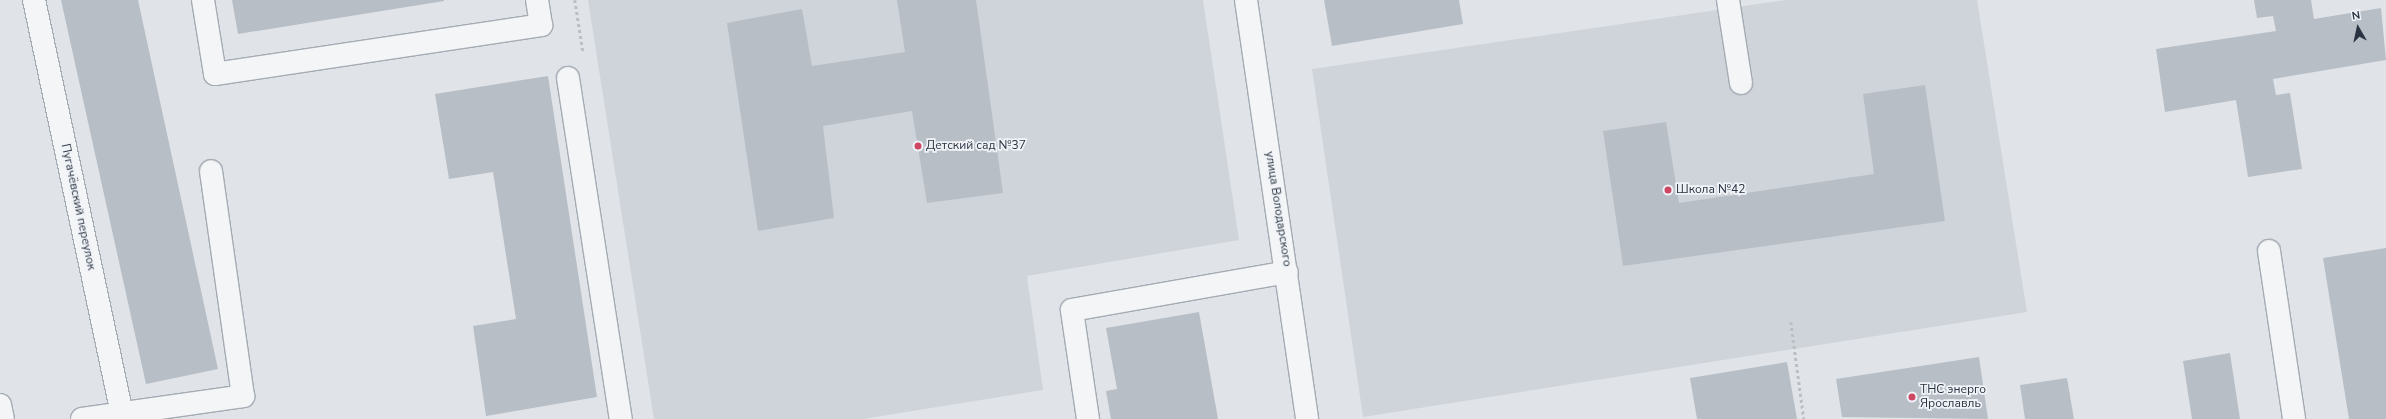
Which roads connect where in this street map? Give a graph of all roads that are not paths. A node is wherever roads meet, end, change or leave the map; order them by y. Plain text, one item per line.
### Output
1 (34, 0) edge
2 (203, 0) edge
3 (537, 0) edge
4 (1246, 0) edge
5 (1728, 0) edge
6 (568, 78) road end
7 (1741, 83) dead end
8 (211, 171) dead end
9 (2269, 251) dead end
10 (1287, 272) junction
11 (0, 405) edge
12 (122, 414) junction
13 (3, 419) edge
14 (82, 419) edge
15 (621, 419) edge
16 (1088, 419) edge
17 (1307, 419) edge
18 (2294, 419) edge

1 - 12 street, Пугачёвский переулок
2 - 3 street
4 - 10 street, улица Володарского
5 - 7 street
6 - 15 street
8 - 12 street
9 - 18 street
10 - 16 street
10 - 17 street, улица Володарского
11 - 13 street
12 - 14 street

